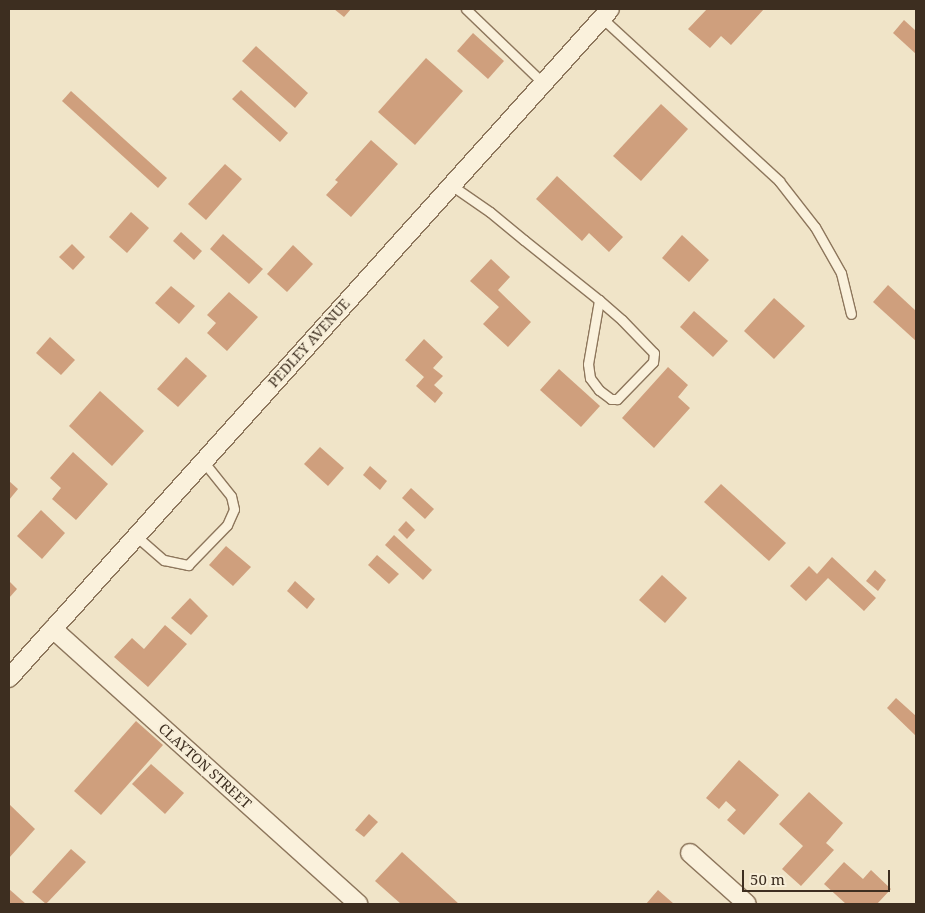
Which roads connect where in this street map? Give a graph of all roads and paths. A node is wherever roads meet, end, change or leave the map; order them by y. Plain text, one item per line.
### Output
1 (466, 9) edge
2 (606, 13) edge
3 (543, 83) junction
4 (451, 185) junction
5 (599, 300) junction
6 (851, 314) dead end
7 (204, 461) junction
8 (136, 536) junction
9 (53, 628) junction
10 (9, 678) edge
11 (690, 853) dead end
12 (358, 904) edge
13 (747, 904) edge

1 - 3 lane
2 - 3 street, PEDLEY AVENUE
2 - 6 lane
3 - 4 street, PEDLEY AVENUE
4 - 5 lane
4 - 7 street, PEDLEY AVENUE
5 - 5 lane
7 - 8 street, PEDLEY AVENUE
7 - 8 lane
8 - 9 street, PEDLEY AVENUE
9 - 10 street, PEDLEY AVENUE
9 - 12 street, CLAYTON STREET
11 - 13 street

